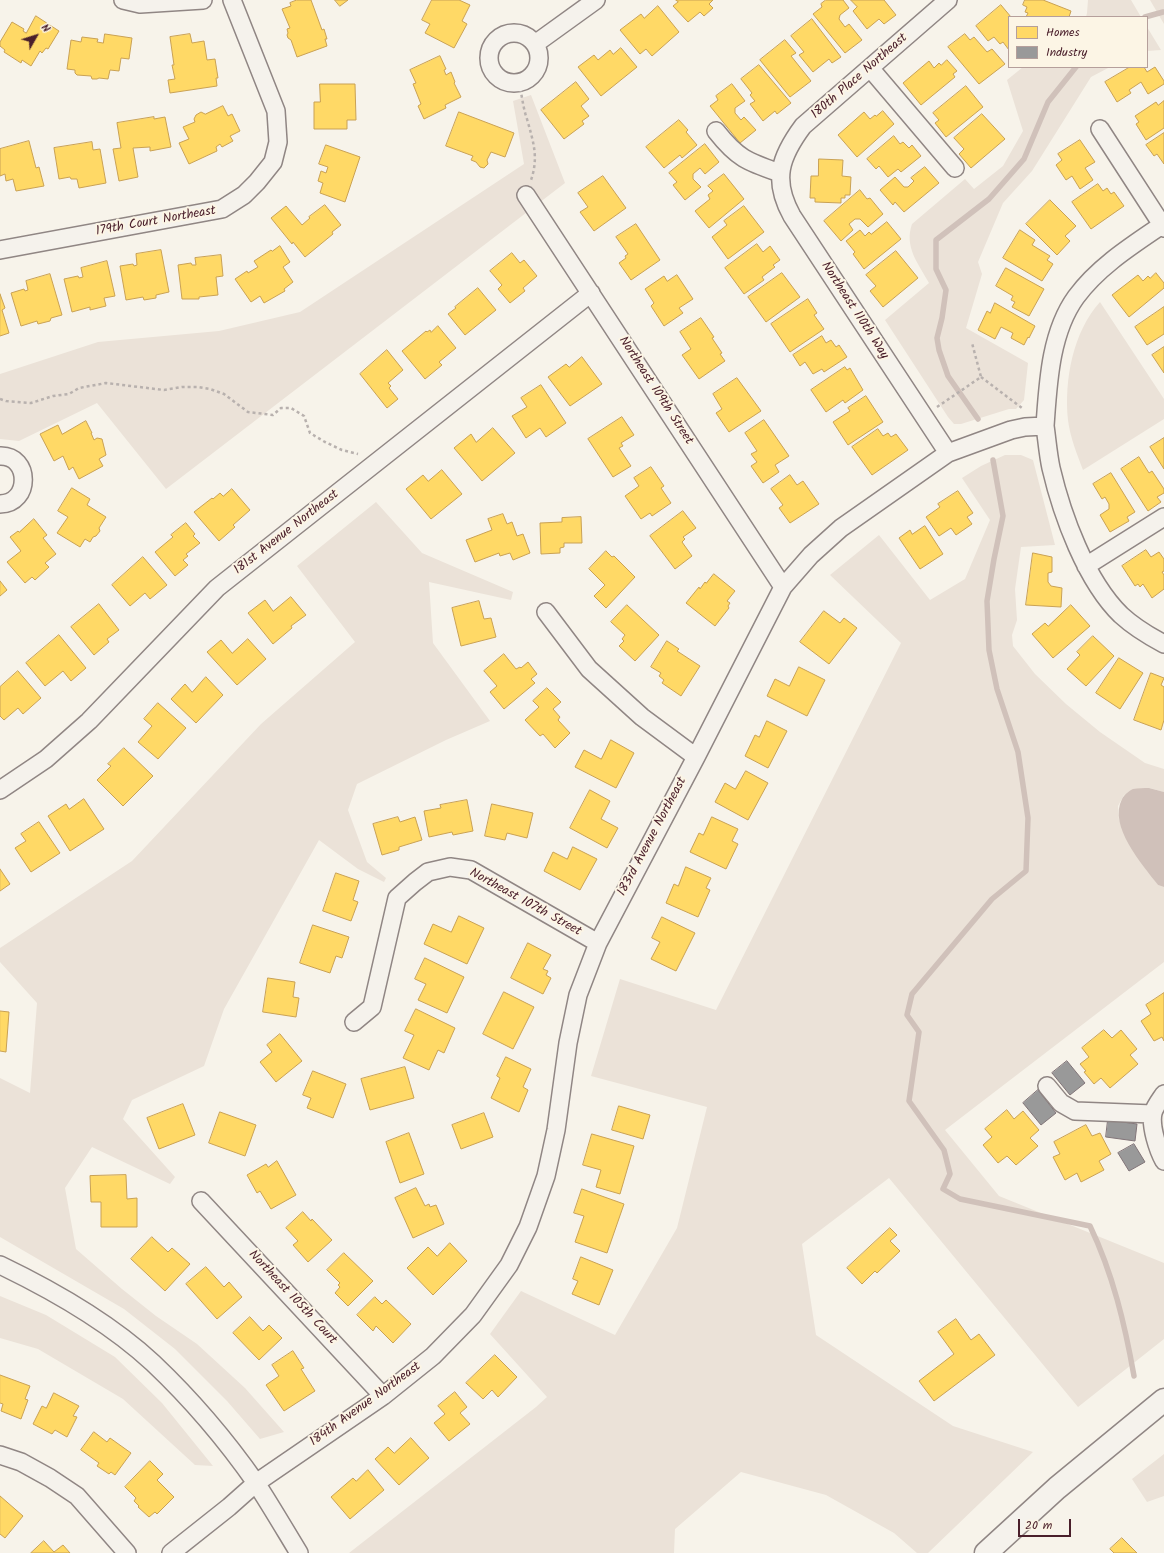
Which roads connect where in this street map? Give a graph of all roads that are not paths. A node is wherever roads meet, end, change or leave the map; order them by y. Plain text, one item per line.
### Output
1 (123, 0) edge
2 (203, 0) edge
3 (232, 0) edge
4 (596, 0) edge
5 (948, 0) edge
6 (535, 44) junction
7 (870, 68) junction
8 (1100, 129) dead end
9 (716, 131) dead end
10 (781, 167) junction
11 (955, 168) dead end
12 (526, 195) dead end
13 (1163, 227) edge
14 (0, 250) edge
15 (591, 293) junction
16 (1045, 426) junction
17 (948, 453) junction
18 (0, 456) edge
19 (0, 504) edge
20 (1164, 517) edge
21 (1086, 566) junction
22 (783, 587) junction
23 (546, 612) dead end
24 (1164, 644) edge
25 (696, 757) junction
26 (0, 790) edge
27 (598, 943) junction
28 (354, 1022) dead end
29 (1047, 1086) dead end
30 (1164, 1094) edge
31 (1153, 1114) junction
32 (1164, 1161) edge
33 (201, 1201) dead end
34 (528, 1227) joint
35 (0, 1265) edge
36 (383, 1396) junction
37 (1164, 1400) edge
38 (0, 1455) edge
39 (256, 1483) junction
40 (127, 1553) edge
41 (171, 1553) edge
42 (299, 1553) edge
43 (986, 1553) edge

1 - 2 street
3 - 14 street, 179th Court Northeast
4 - 6 street
5 - 7 street, 180th Place Northeast
6 - 6 street
7 - 10 street, 180th Place Northeast
7 - 11 street
8 - 13 street
9 - 10 street
10 - 17 street, Northeast 110th Way
12 - 15 street, Northeast 109th Street
13 - 16 street
15 - 22 street, Northeast 109th Street
15 - 26 street, 181st Avenue Northeast
16 - 17 street, 183rd Avenue Northeast
16 - 21 street
17 - 22 street, 183rd Avenue Northeast
18 - 19 street
20 - 21 street
21 - 24 street
22 - 25 street, 183rd Avenue Northeast
23 - 25 street
25 - 27 street, 183rd Avenue Northeast
27 - 28 street, Northeast 107th Street
27 - 34 street, 183rd Avenue Northeast
29 - 31 street
30 - 31 street
31 - 32 street
33 - 36 street, Northeast 105th Court
34 - 36 street, 184th Avenue Northeast
35 - 39 street
36 - 39 street, 184th Avenue Northeast
37 - 43 main road
38 - 40 street
39 - 41 street, 184th Avenue Northeast
39 - 42 street

